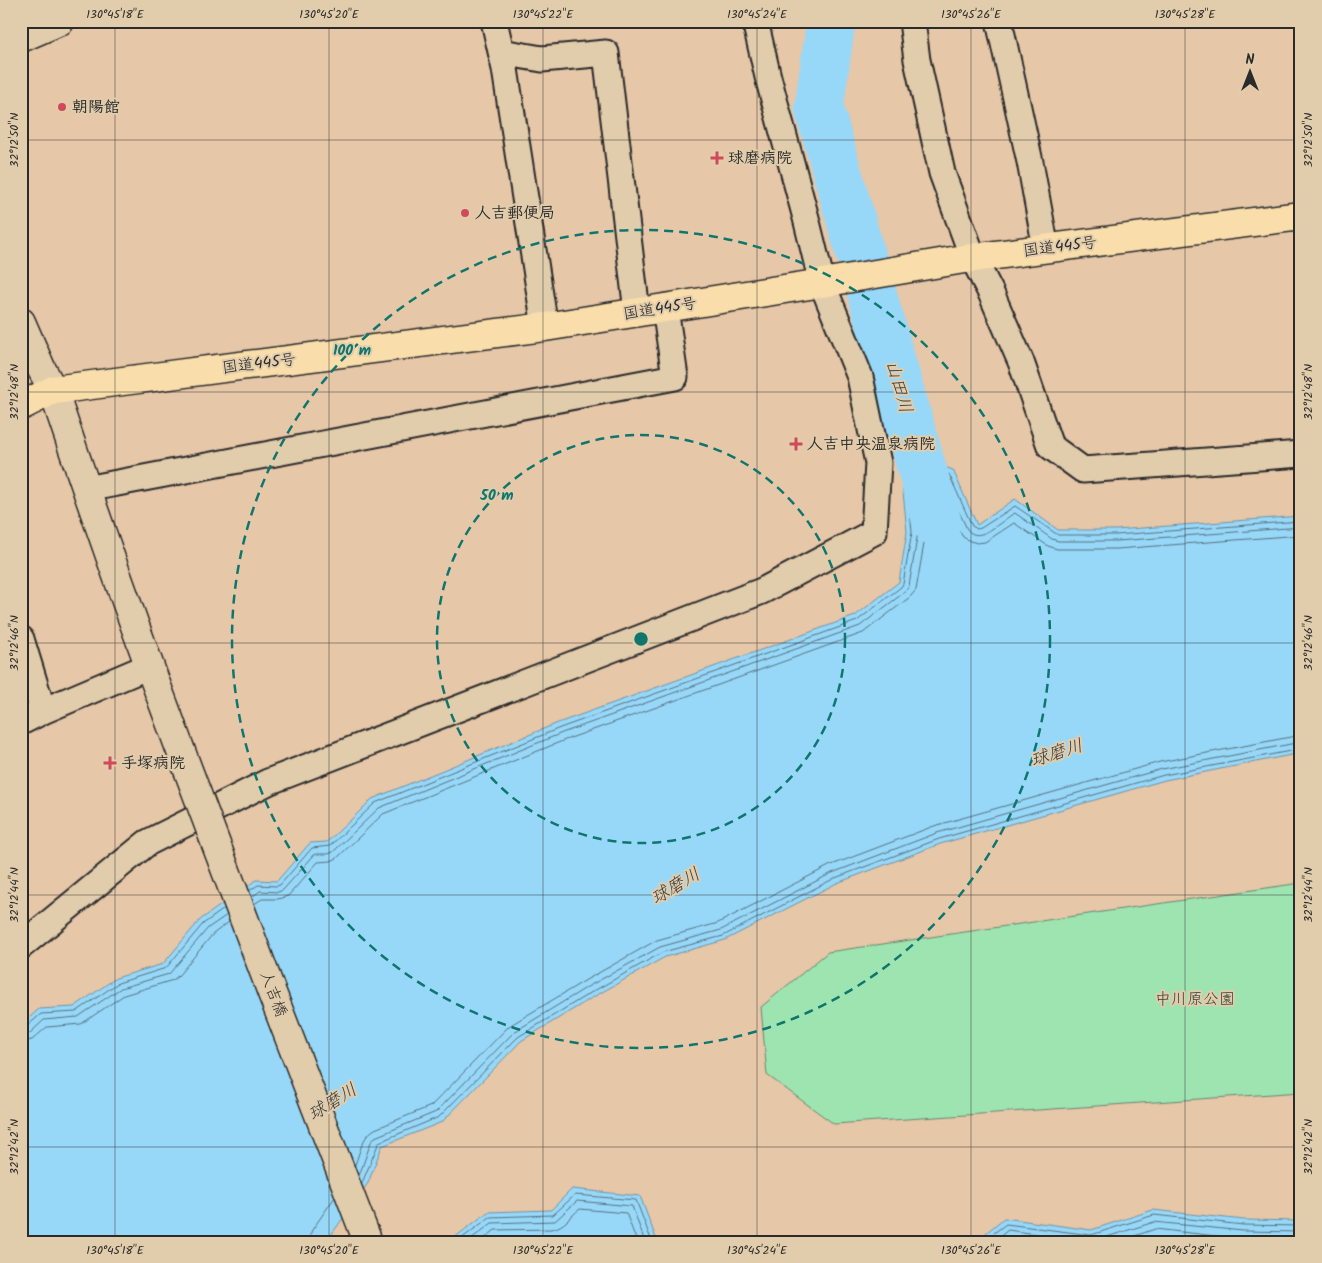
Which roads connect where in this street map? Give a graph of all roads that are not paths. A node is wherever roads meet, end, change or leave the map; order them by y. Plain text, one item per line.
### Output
1 (60, 21) edge
2 (494, 21) edge
3 (756, 21) edge
4 (912, 21) edge
5 (999, 21) edge
6 (21, 38) edge
7 (501, 52) junction
8 (1301, 216) edge
9 (1046, 249) junction
10 (969, 259) junction
11 (826, 282) junction
12 (665, 308) junction
13 (637, 312) junction
14 (21, 322) edge
15 (544, 327) junction
16 (53, 390) junction
17 (21, 406) edge
18 (1301, 454) edge
19 (86, 489) junction
20 (21, 639) edge
21 (149, 666) junction
22 (43, 711) junction
23 (21, 722) edge
24 (21, 946) edge
25 (368, 1242) edge

1 - 6 street
2 - 7 street
3 - 11 street
4 - 10 street
5 - 9 street
7 - 13 street
7 - 15 street
8 - 9 highway, 国道445号
9 - 10 highway, 国道445号
10 - 11 highway, 国道445号
10 - 18 street
11 - 12 highway, 国道445号
11 - 24 street
12 - 13 highway, 国道445号
12 - 19 street
13 - 15 highway, 国道445号
14 - 16 street, 人吉橋
15 - 16 highway, 国道445号
16 - 17 highway, 国道445号
16 - 19 street, 人吉橋
19 - 21 street, 人吉橋
20 - 22 street
21 - 22 street
21 - 25 street, 人吉橋, bridge
22 - 23 street

